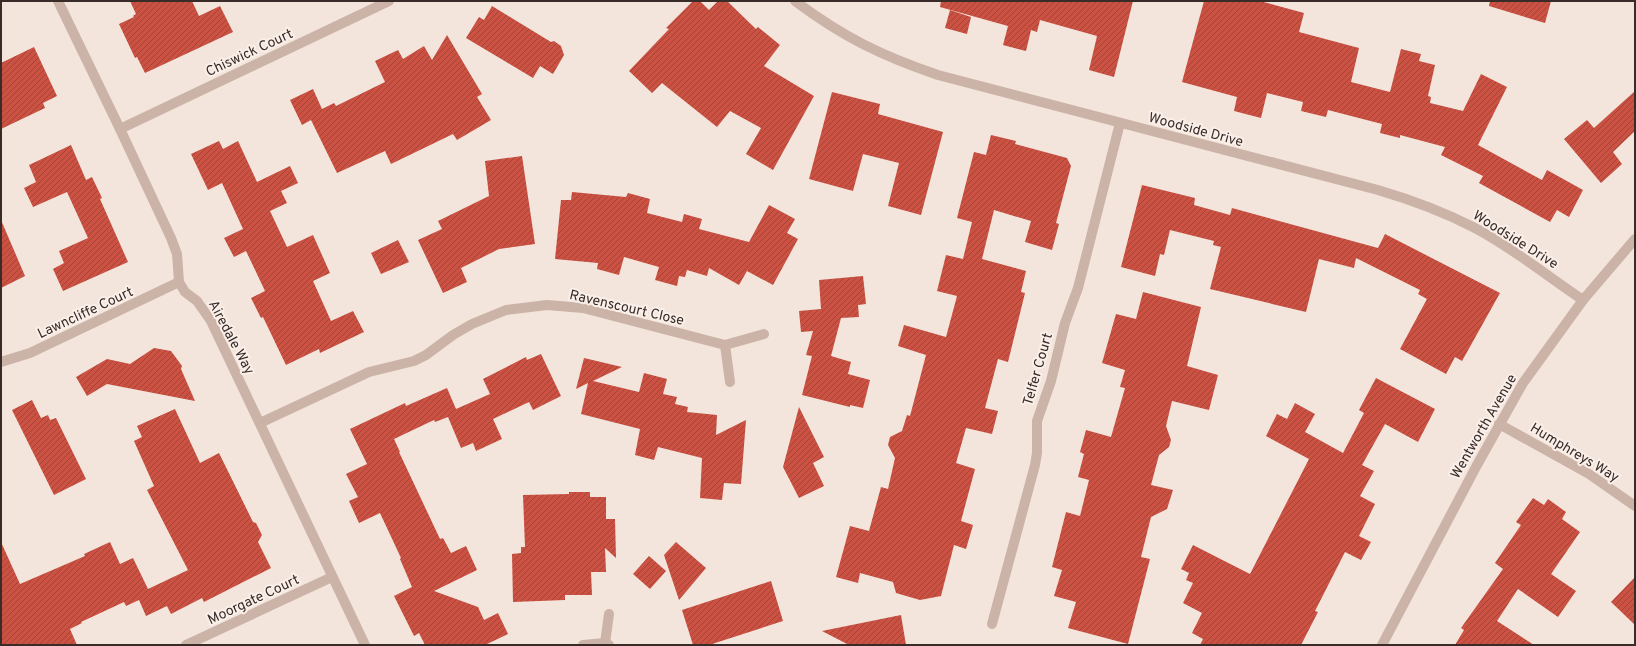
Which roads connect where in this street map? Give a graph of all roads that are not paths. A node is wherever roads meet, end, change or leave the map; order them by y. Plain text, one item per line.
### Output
1 (58, 1) edge
2 (389, 1) edge
3 (795, 1) edge
4 (1120, 123) junction
5 (120, 129) junction
6 (1635, 239) edge
7 (179, 282) junction
8 (1583, 300) junction
9 (764, 334) dead end
10 (725, 345) junction
11 (1, 362) edge
12 (730, 382) dead end
13 (260, 422) junction
14 (1499, 424) junction
15 (1635, 506) edge
16 (332, 577) junction
17 (609, 614) dead end
18 (992, 624) dead end
19 (607, 644) edge
20 (186, 645) edge
21 (365, 645) edge
22 (583, 645) edge
23 (1382, 645) edge

1 - 5 street
2 - 5 street, Chiswick Court
3 - 4 street, Woodside Drive
4 - 8 street, Woodside Drive
4 - 18 street, Telfer Court
5 - 7 street
6 - 8 street, Wentworth Avenue
7 - 11 street, Lawncliffe Court
7 - 13 street, Airedale Way
8 - 14 street, Wentworth Avenue
9 - 10 street
10 - 12 street
10 - 13 street, Ravenscourt Close
13 - 16 street, Airedale Way
14 - 15 street, Humphreys Way
14 - 23 street, Wentworth Avenue
16 - 20 street, Moorgate Court
16 - 21 street, Airedale Way
17 - 19 street
19 - 22 street

